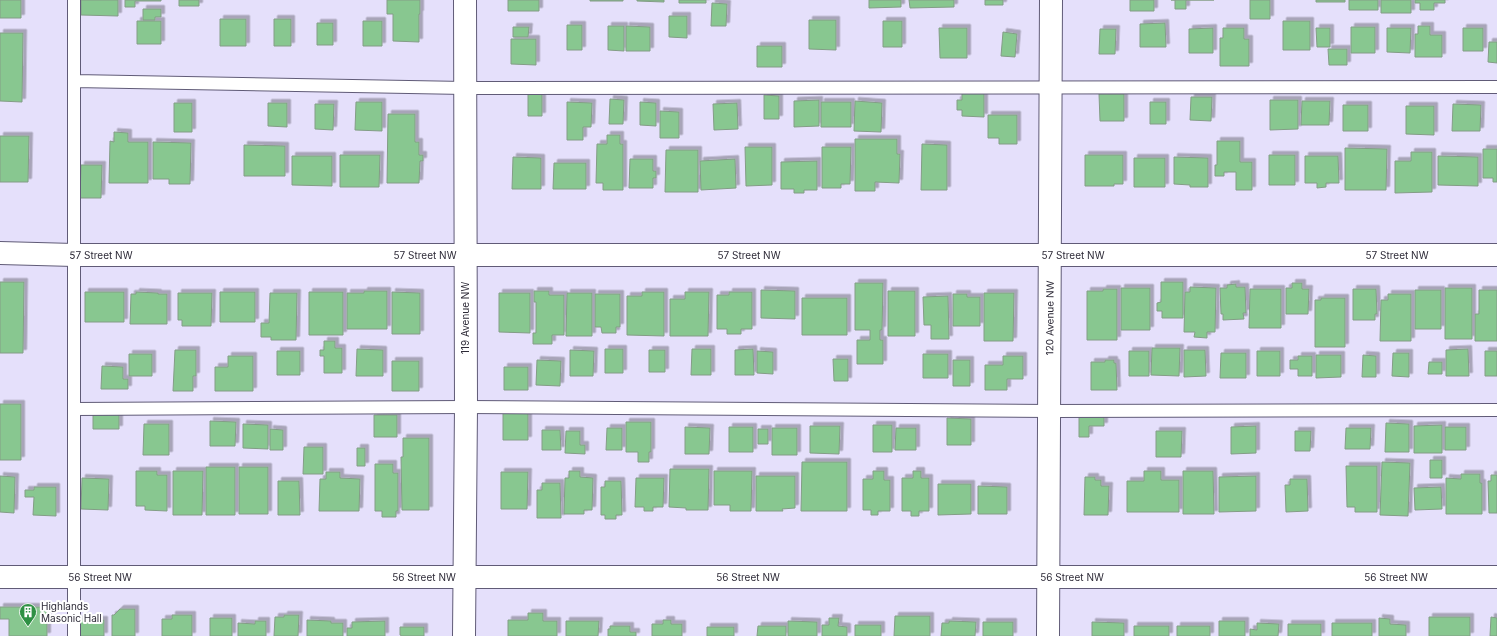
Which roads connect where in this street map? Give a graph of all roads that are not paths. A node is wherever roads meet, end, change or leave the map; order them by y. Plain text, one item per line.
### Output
1 (74, 0) edge
2 (466, 0) edge
3 (1051, 0) edge
4 (74, 80) junction
5 (1050, 87) junction
6 (1497, 87) edge
7 (465, 88) junction
8 (0, 253) edge
9 (74, 255) junction
10 (465, 255) junction
11 (1050, 255) junction
12 (1497, 255) edge
13 (466, 407) junction
14 (74, 409) junction
15 (1497, 410) edge
16 (1049, 411) junction
17 (1048, 576) junction
18 (0, 577) edge
19 (1497, 577) edge
20 (74, 578) junction
21 (464, 578) junction
22 (74, 636) edge
23 (464, 636) edge
24 (1048, 636) edge

1 - 4 lane
2 - 7 street, 119 Avenue NW
3 - 5 street, 120 Avenue NW
4 - 7 lane
4 - 9 lane
5 - 6 lane
5 - 7 lane
5 - 11 street, 120 Avenue NW
7 - 10 street, 119 Avenue NW
8 - 9 street, 57 Street NW
9 - 10 street, 57 Street NW
9 - 14 lane
10 - 11 street, 57 Street NW
10 - 13 street, 119 Avenue NW
11 - 12 street, 57 Street NW
11 - 16 street, 120 Avenue NW
13 - 14 lane
13 - 16 lane
13 - 21 street, 119 Avenue NW
14 - 20 lane
15 - 16 lane
16 - 17 street, 120 Avenue NW
17 - 19 street, 56 Street NW
17 - 21 street, 56 Street NW
17 - 24 street, 120 Avenue NW
18 - 20 street, 56 Street NW
20 - 21 street, 56 Street NW
20 - 22 lane
21 - 23 street, 119 Avenue NW

